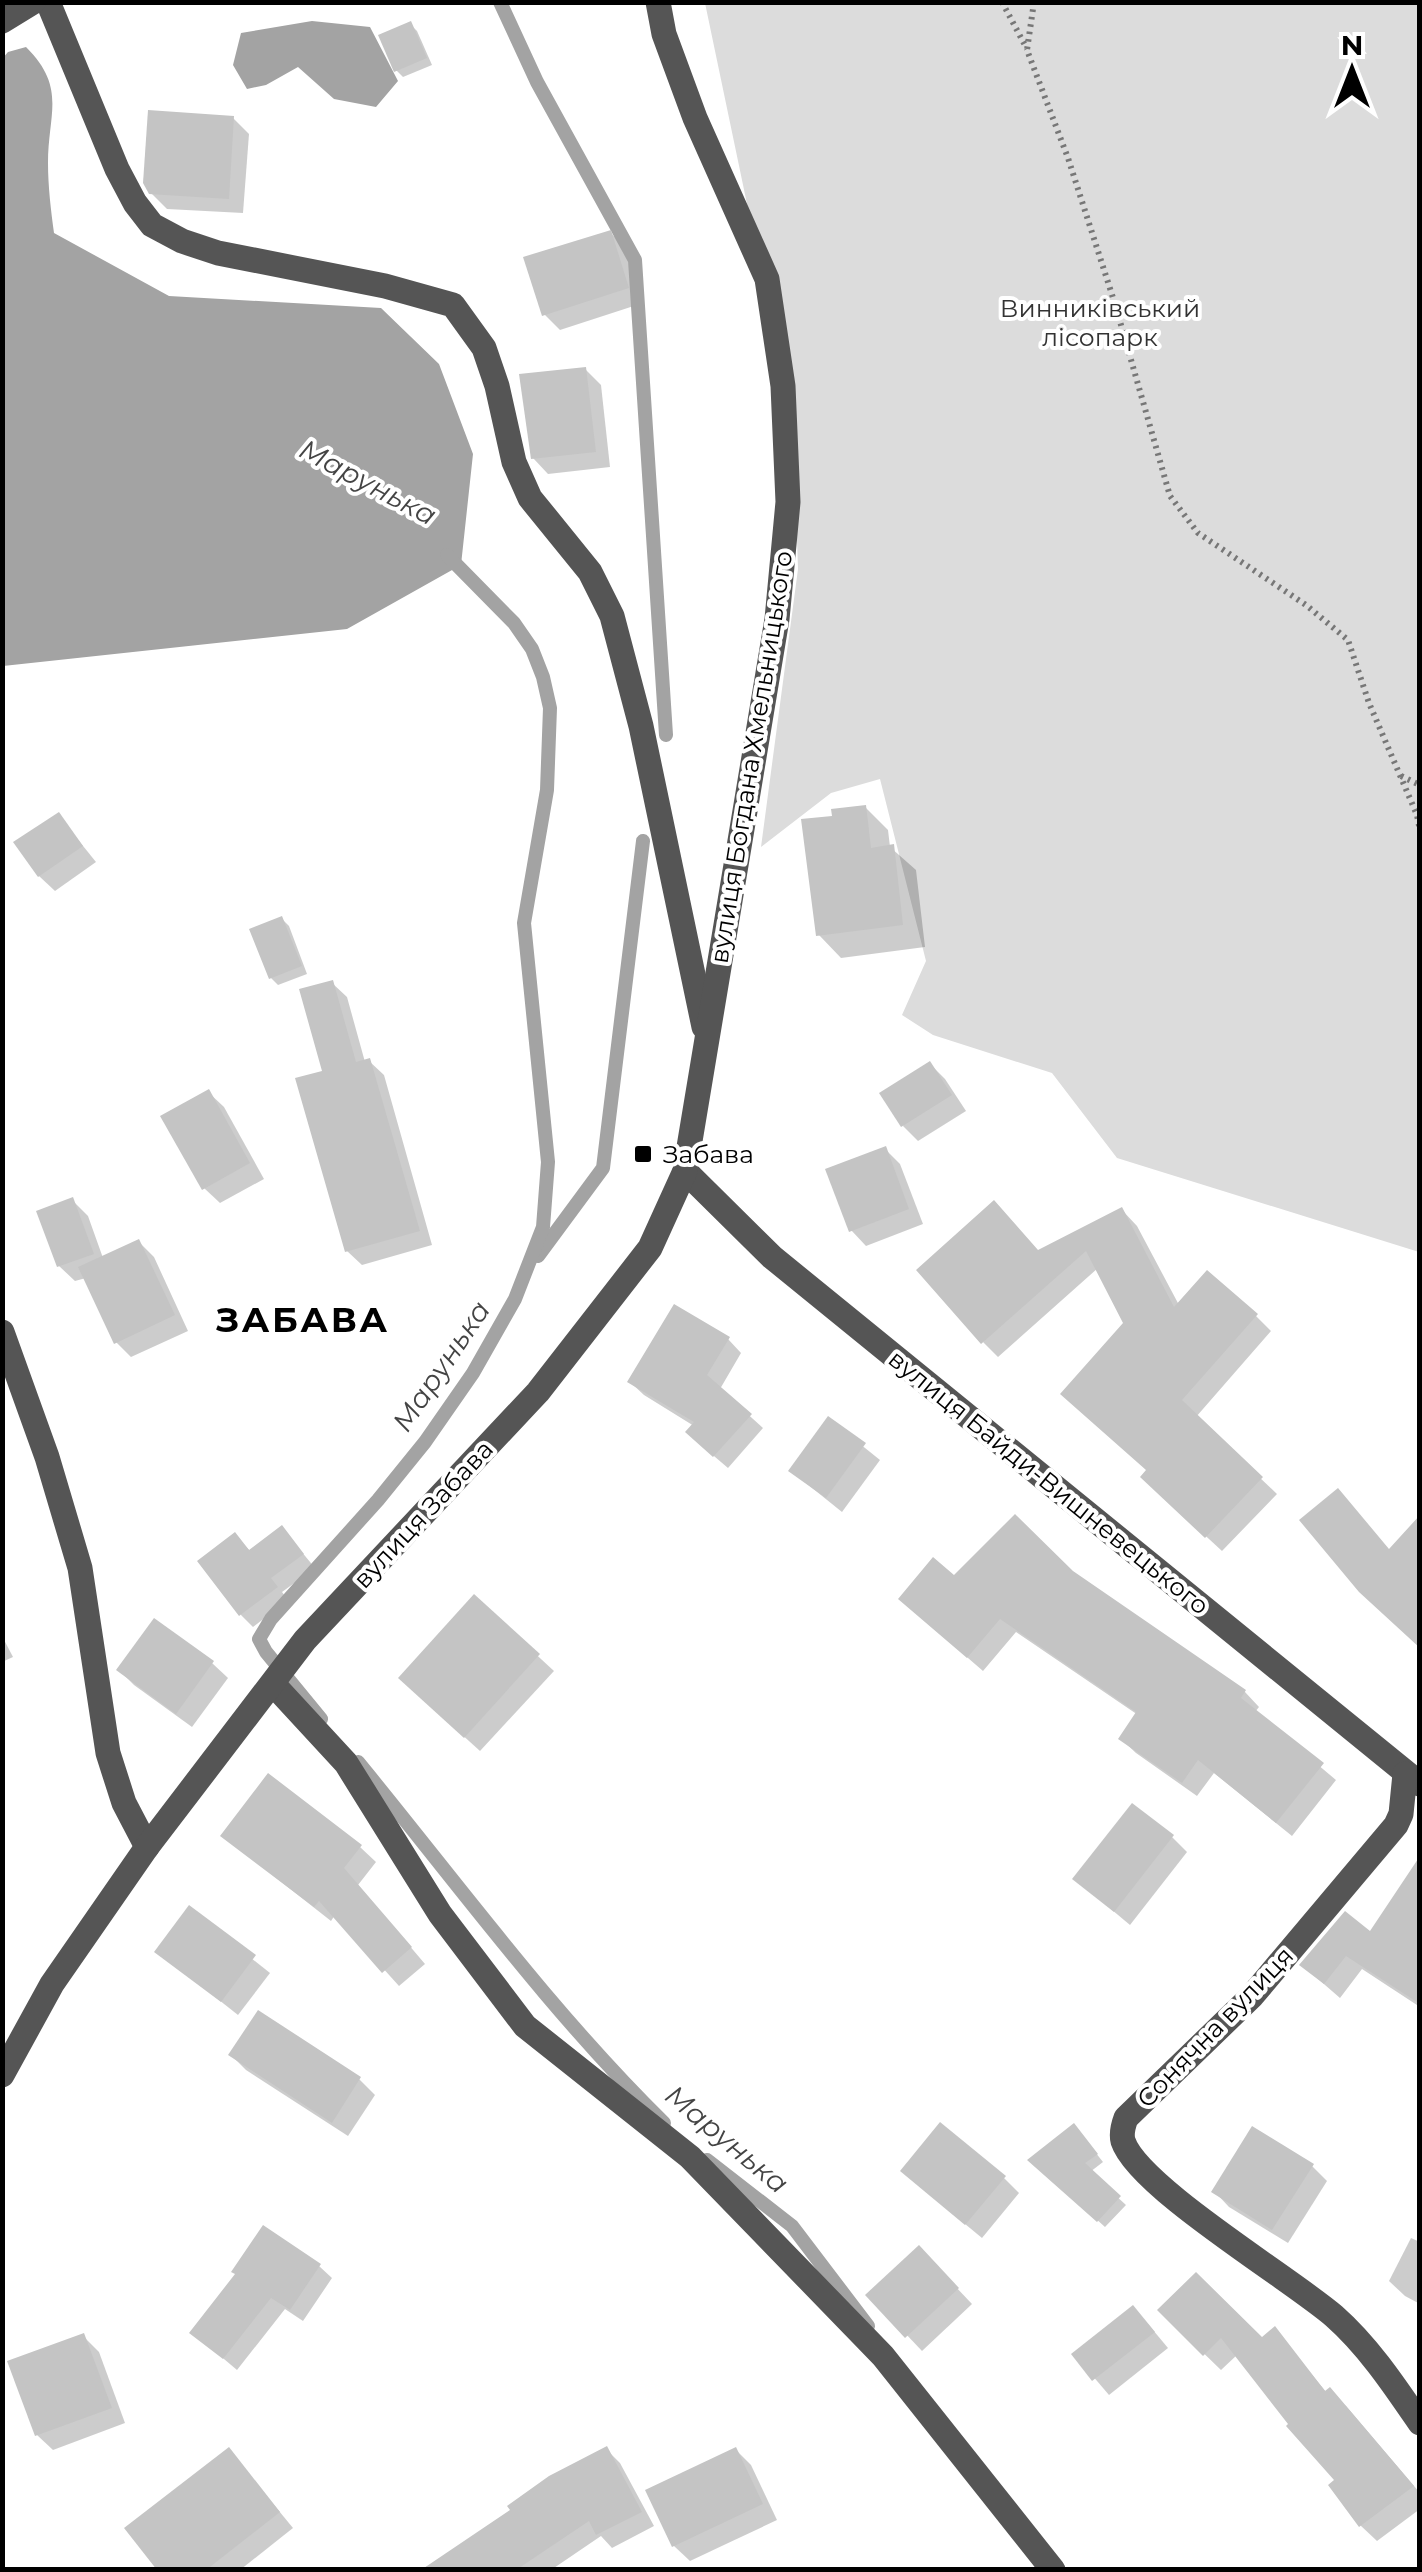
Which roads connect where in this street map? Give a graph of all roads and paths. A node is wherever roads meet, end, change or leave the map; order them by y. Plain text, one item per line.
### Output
1 (33, 2) edge
2 (48, 2) edge
3 (658, 2) edge
4 (1002, 2) edge
5 (1034, 2) edge
6 (2, 21) edge
7 (1027, 50) junction
8 (1400, 776) junction
9 (1420, 785) edge
10 (1420, 831) edge
11 (707, 1042) junction
12 (686, 1171) junction
13 (2, 1332) edge
14 (276, 1681) junction
15 (1412, 1779) edge
16 (146, 1847) junction
17 (2, 2075) edge
18 (1420, 2423) edge
19 (1054, 2570) edge

1 - 6 street
2 - 11 street
3 - 11 street, вулиця Богдана Хмельницького
4 - 7 path
5 - 7 path
7 - 8 path
8 - 9 path
8 - 10 path
11 - 12 street, вулиця Богдана Хмельницького
12 - 14 street, вулиця Забава
12 - 15 street, вулиця Байди-Вишневецького
13 - 16 street
14 - 16 street, вулиця Забава
14 - 19 street
15 - 18 street, Сонячна вулиця
16 - 17 street, вулиця Забава

